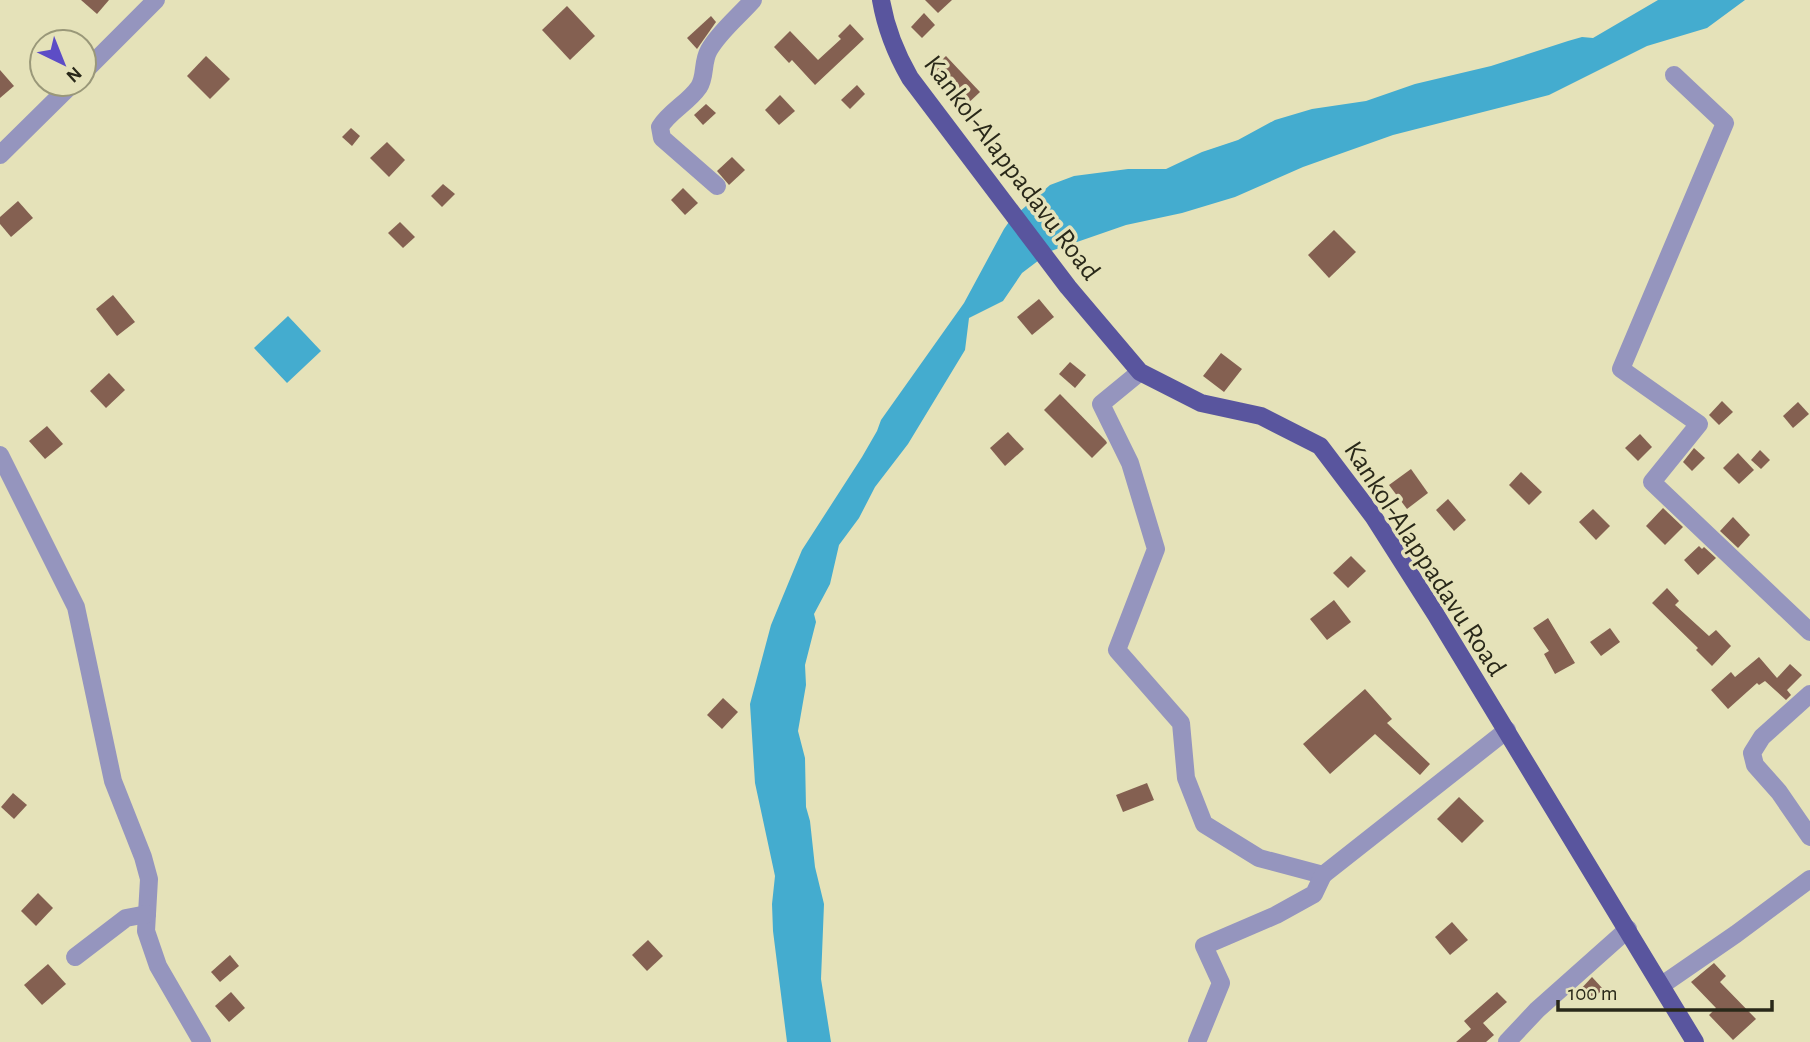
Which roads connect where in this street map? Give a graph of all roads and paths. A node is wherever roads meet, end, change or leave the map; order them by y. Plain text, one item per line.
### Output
1 (156, 0) edge
2 (753, 0) edge
3 (881, 0) edge
4 (98, 58) edge
5 (1674, 75) dead end
6 (58, 98) edge
7 (0, 155) edge
8 (717, 186) dead end
9 (1140, 372) junction
10 (0, 454) edge
11 (1810, 632) edge
12 (1810, 694) edge
13 (1507, 730) junction
14 (1810, 837) edge
15 (1323, 875) junction
16 (1810, 879) edge
17 (147, 914) junction
18 (1628, 929) junction
19 (75, 957) dead end
20 (1662, 985) junction
21 (202, 1042) edge
22 (1196, 1042) edge
23 (1507, 1042) edge
24 (1695, 1042) edge

1 - 4 street
2 - 8 street
3 - 9 main road, Kankol-Alappadavu Road
5 - 11 street
6 - 7 street
9 - 13 main road, Kankol-Alappadavu Road
9 - 15 street
10 - 17 street
12 - 14 street
13 - 15 street
13 - 18 main road, Kankol-Alappadavu Road
15 - 22 street
16 - 20 street
17 - 19 street
17 - 21 street
18 - 20 main road, Kankol-Alappadavu Road
18 - 23 street
20 - 24 main road, Kankol-Alappadavu Road

